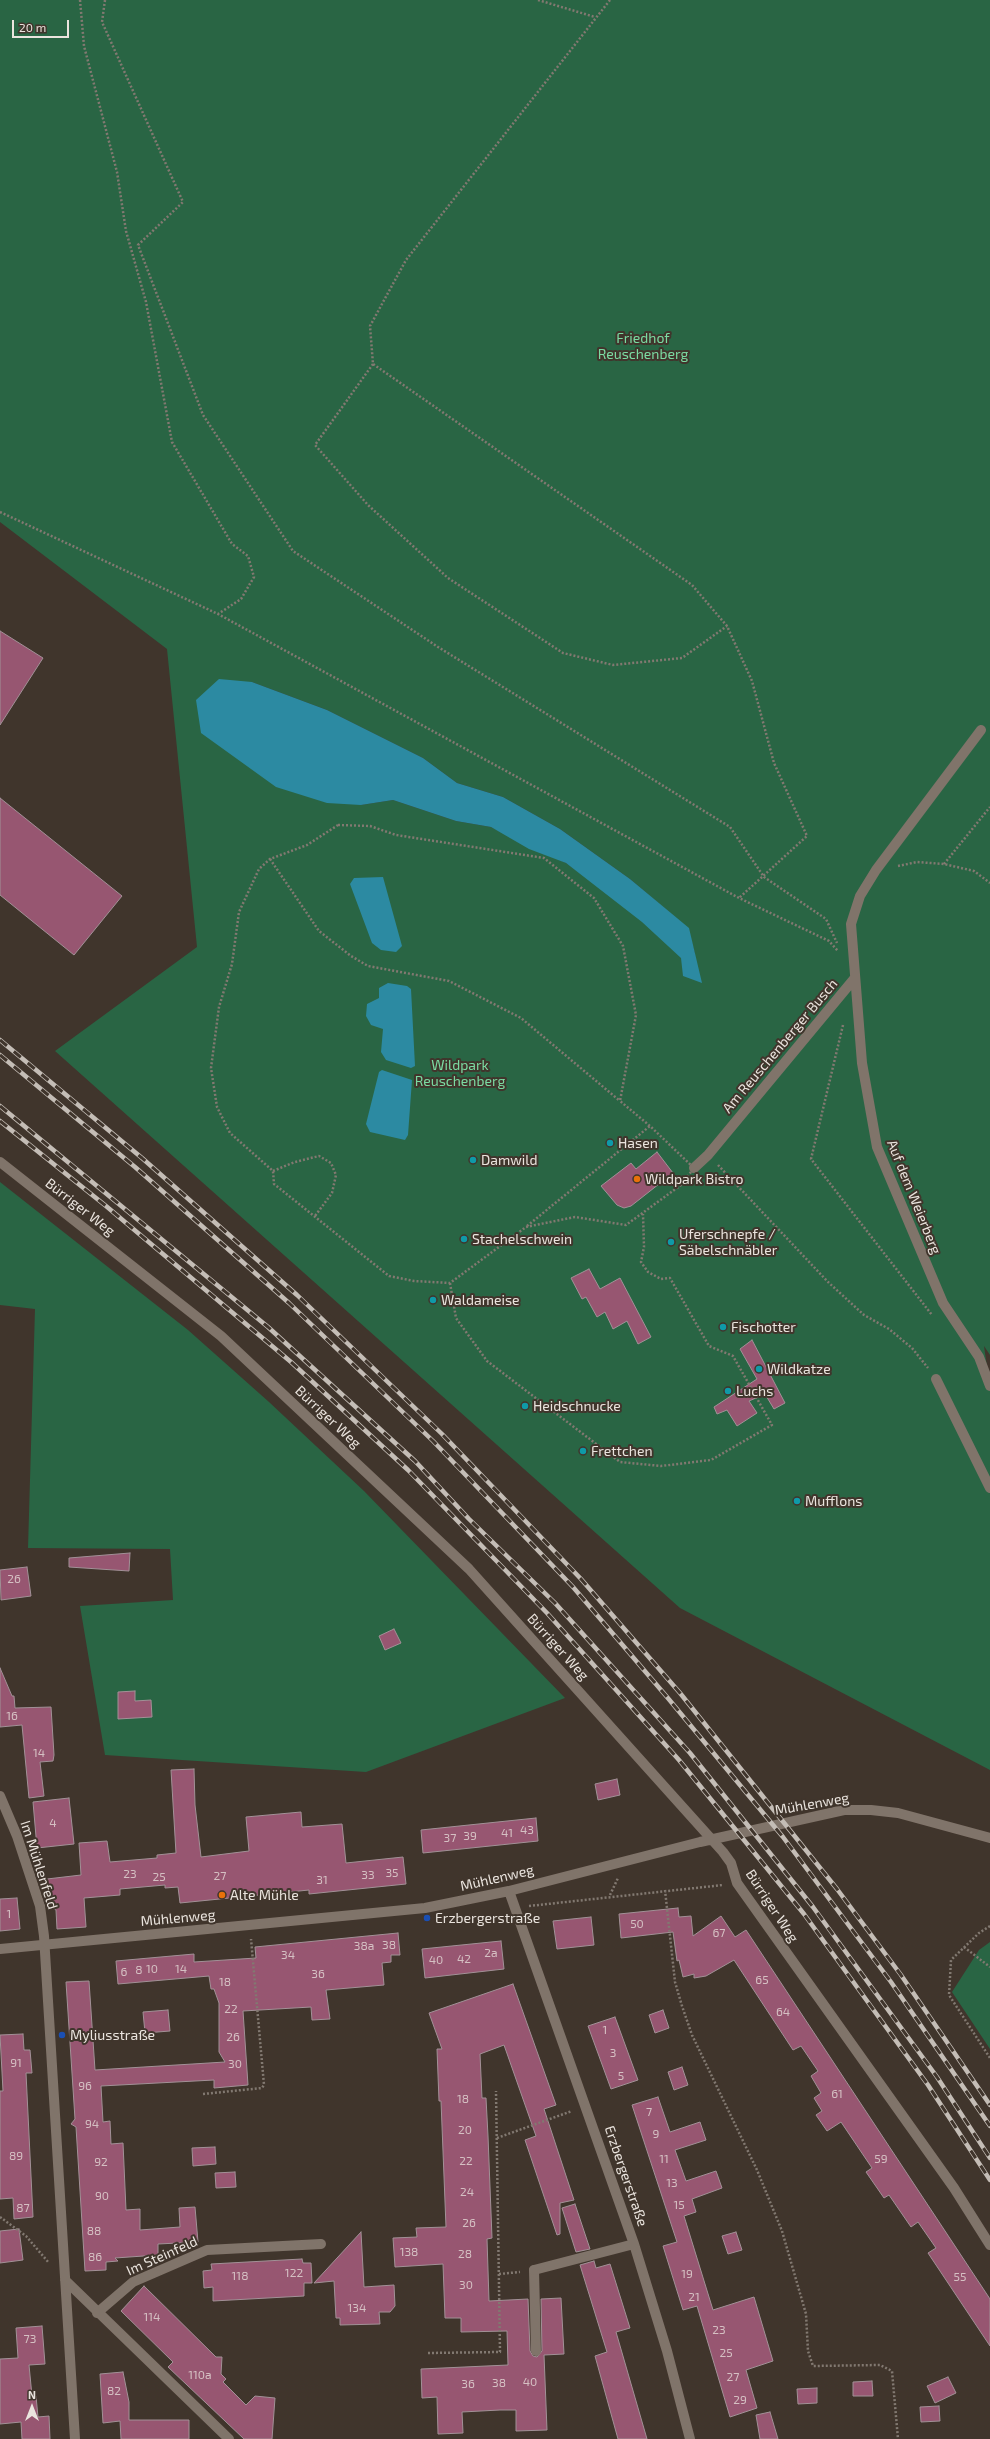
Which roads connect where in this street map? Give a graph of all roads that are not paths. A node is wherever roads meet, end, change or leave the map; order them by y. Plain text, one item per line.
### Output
1 (980, 730) dead end
2 (854, 979) junction
3 (0, 1162) edge
4 (694, 1168) road end
5 (936, 1379) road end
6 (990, 1386) edge
7 (990, 1488) edge
8 (0, 1796) edge
9 (990, 1838) edge
10 (509, 1891) junction
11 (45, 1944) junction
12 (0, 1949) edge
13 (321, 2244) dead end
14 (634, 2244) junction
15 (990, 2245) edge
16 (65, 2280) junction
17 (97, 2313) junction
18 (536, 2351) dead end
19 (75, 2439) edge
20 (229, 2439) edge
21 (690, 2439) edge

1 - 2 street, Am Reuschenberger Busch
2 - 4 street, Am Reuschenberger Busch
2 - 6 street, Auf dem Weierberg
3 - 15 street, Bürriger Weg
5 - 7 street
8 - 11 street, Im Mühlenfeld
9 - 10 street, Mühlenweg
10 - 11 street, Mühlenweg
10 - 14 street, Erzbergerstraße
11 - 12 street, Mühlenweg
11 - 16 street
13 - 17 street, Im Steinfeld
14 - 18 street, Erzbergerstraße
14 - 21 street, Erzbergerstraße
16 - 17 street
16 - 19 street
17 - 20 street

